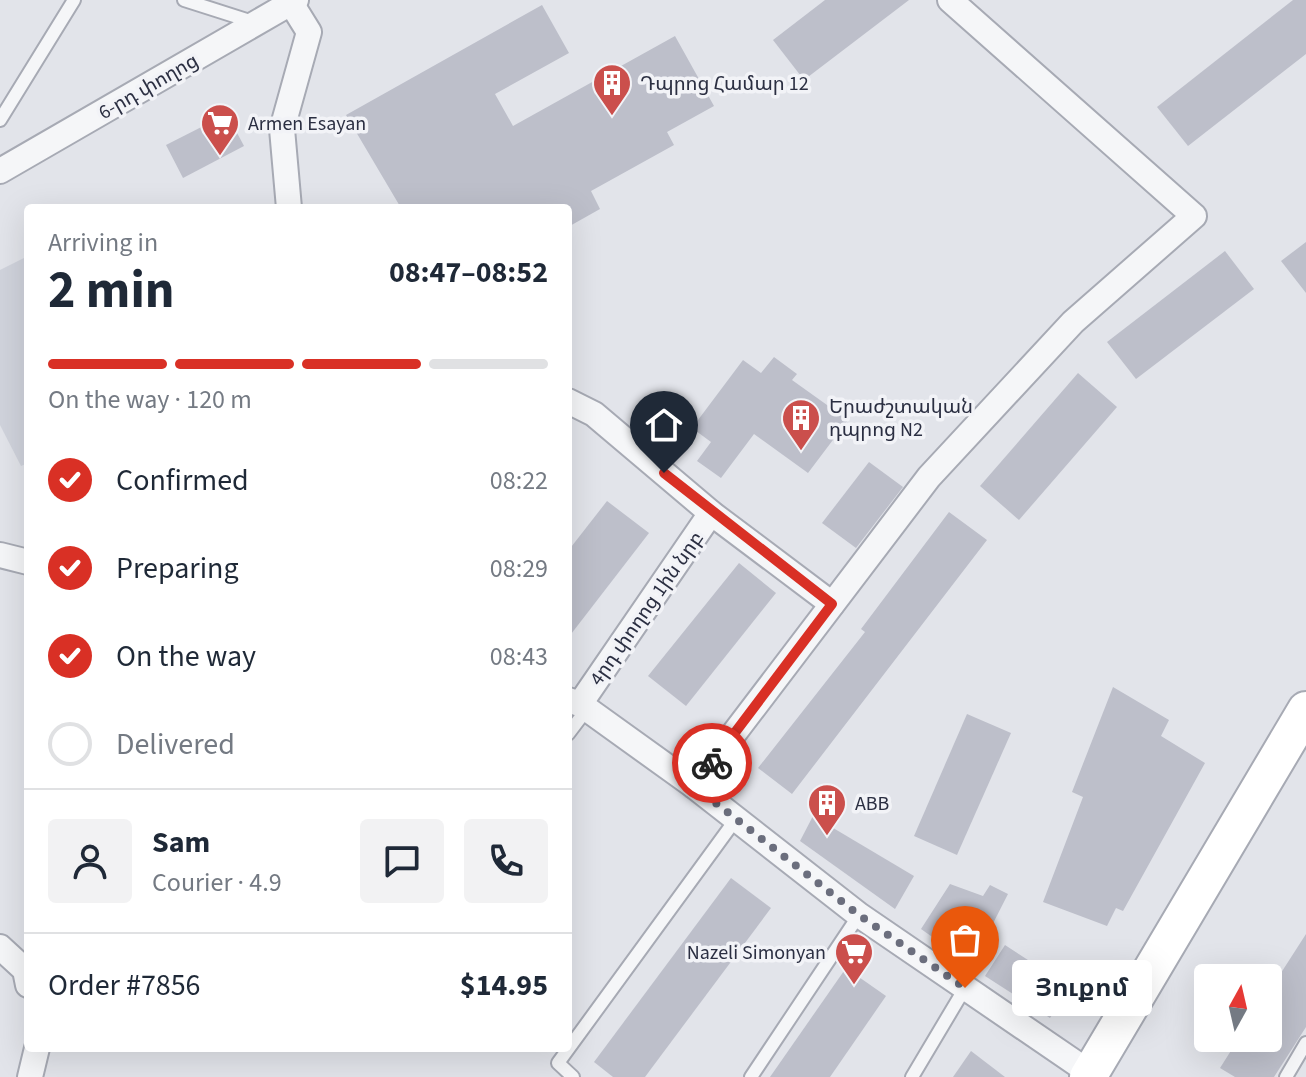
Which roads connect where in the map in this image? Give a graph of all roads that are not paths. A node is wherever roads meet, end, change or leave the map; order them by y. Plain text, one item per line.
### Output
1 (74, 0) edge
2 (184, 0) edge
3 (950, 0) edge
4 (293, 1) edge
5 (256, 23) junction
6 (0, 120) edge
7 (0, 171) edge
8 (289, 204) edge
9 (572, 403) edge
10 (711, 513) junction
11 (0, 555) edge
12 (24, 561) edge
13 (832, 604) junction
14 (578, 704) edge
15 (1306, 710) edge
16 (694, 786) junction
17 (736, 819) junction
18 (859, 915) junction
19 (0, 947) edge
20 (24, 969) edge
21 (965, 988) junction
22 (1306, 1043) edge
23 (572, 1044) edge
24 (36, 1052) edge
25 (566, 1052) edge
26 (1091, 1076) edge
27 (30, 1077) edge
28 (573, 1077) edge
29 (751, 1077) edge
30 (912, 1077) edge
31 (1286, 1077) edge

1 - 6 lane
2 - 5 lane
3 - 13 street
4 - 5 street, 6-րդ փողոց
4 - 8 street
5 - 7 street, 6-րդ փողոց
9 - 10 street
10 - 13 street
10 - 14 street, 4րդ փողոց 1ին նրբ
11 - 12 street
13 - 16 street
14 - 16 street
15 - 26 main road
16 - 17 street
17 - 18 street
17 - 23 lane
18 - 21 street
18 - 29 lane
19 - 20 street
21 - 26 street
21 - 30 lane
22 - 31 lane
24 - 27 street
25 - 28 lane

